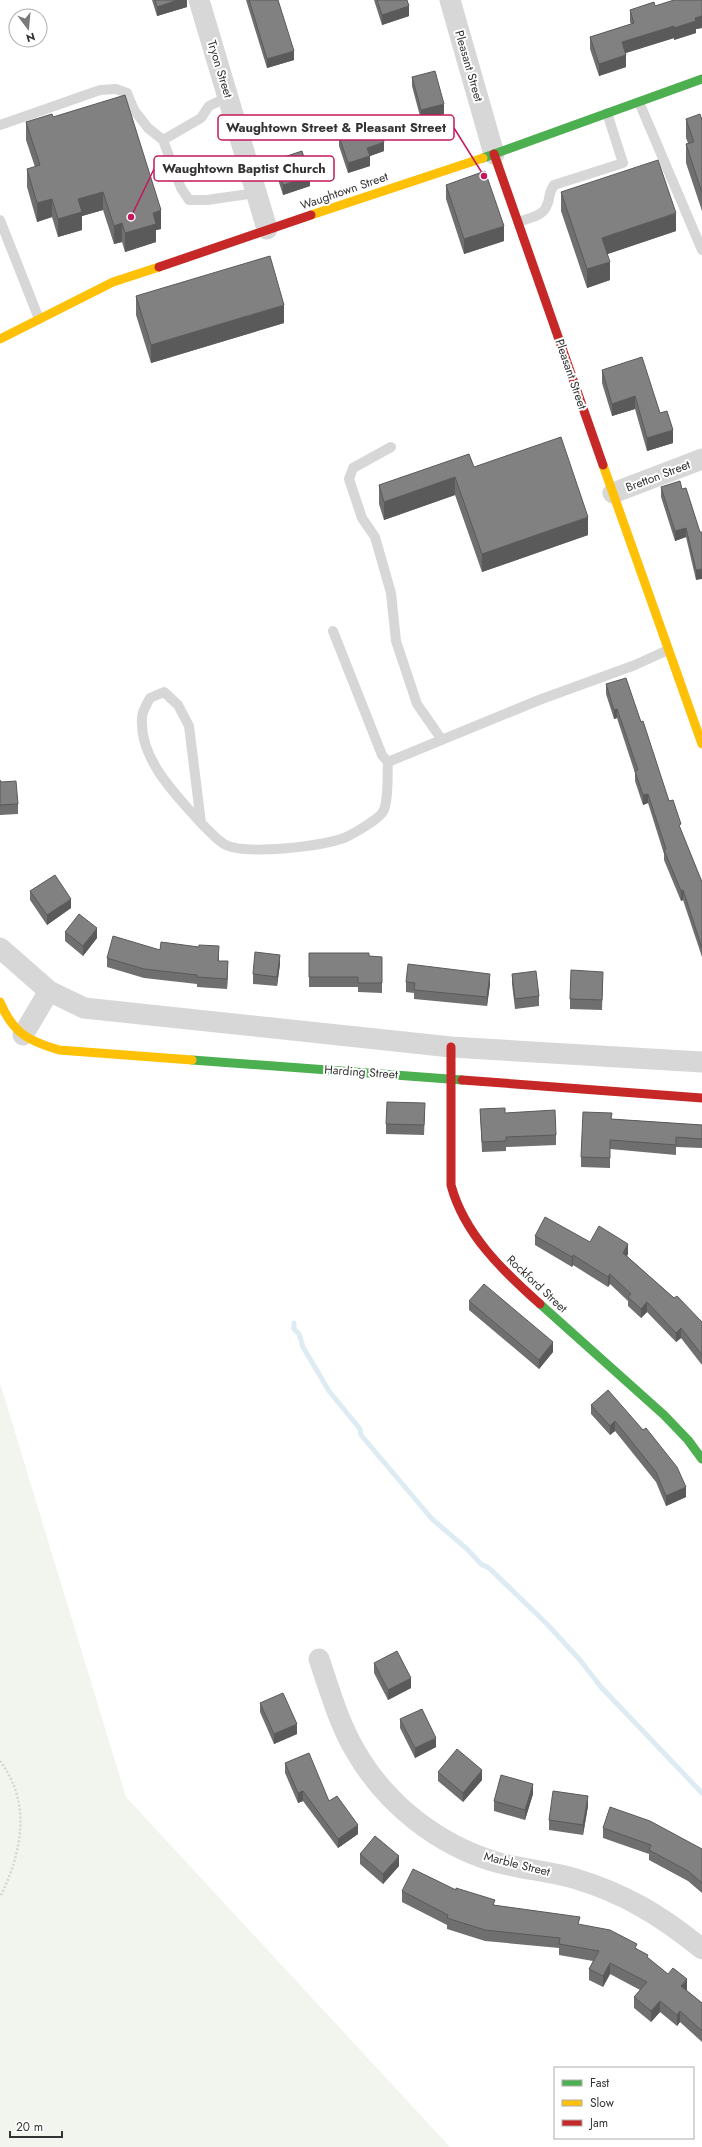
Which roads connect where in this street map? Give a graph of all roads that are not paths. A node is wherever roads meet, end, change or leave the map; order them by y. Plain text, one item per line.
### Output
1 (199, 0) edge
2 (450, 0) edge
3 (702, 79) edge
4 (228, 97) junction
5 (639, 102) junction
6 (606, 113) junction
7 (0, 125) edge
8 (163, 140) junction
9 (494, 154) junction
10 (256, 193) junction
11 (0, 220) edge
12 (518, 222) junction
13 (267, 229) junction
14 (702, 250) edge
15 (39, 319) junction
16 (0, 339) edge
17 (391, 447) dead end
18 (702, 459) edge
19 (613, 493) junction
20 (333, 631) dead end
21 (668, 650) junction
22 (442, 740) junction
23 (702, 744) edge
24 (388, 762) junction
25 (201, 824) junction
26 (0, 948) edge
27 (50, 990) junction
28 (0, 1002) edge
29 (23, 1035) junction
30 (451, 1047) junction
31 (702, 1062) edge
32 (450, 1079) junction
33 (702, 1098) edge
34 (702, 1459) edge
35 (319, 1659) dead end
36 (702, 1949) edge

1 - 4 street, Tryon Street
2 - 9 street, Pleasant Street
3 - 5 street, Waughtown Street
4 - 8 lane
4 - 10 street, Tryon Street
5 - 6 street, Waughtown Street
5 - 14 lane
6 - 9 street, Waughtown Street
6 - 12 lane
7 - 8 lane
8 - 10 lane
9 - 12 street, Pleasant Street
9 - 13 street, Waughtown Street
10 - 13 street, Tryon Street
11 - 15 lane
12 - 19 street, Pleasant Street
13 - 15 street, Waughtown Street
15 - 16 street, Waughtown Street
17 - 22 lane
18 - 19 street, Bretton Street
19 - 21 street, Pleasant Street
20 - 24 lane
21 - 22 lane
21 - 23 street, Pleasant Street
22 - 24 lane
24 - 25 lane
25 - 25 lane
26 - 27 street
27 - 29 street
27 - 30 street
28 - 29 street
29 - 32 street, Harding Street
30 - 31 street
30 - 32 street, Rockford Street
32 - 33 street, Harding Street
32 - 34 street, Rockford Street
35 - 36 street, Marble Street

